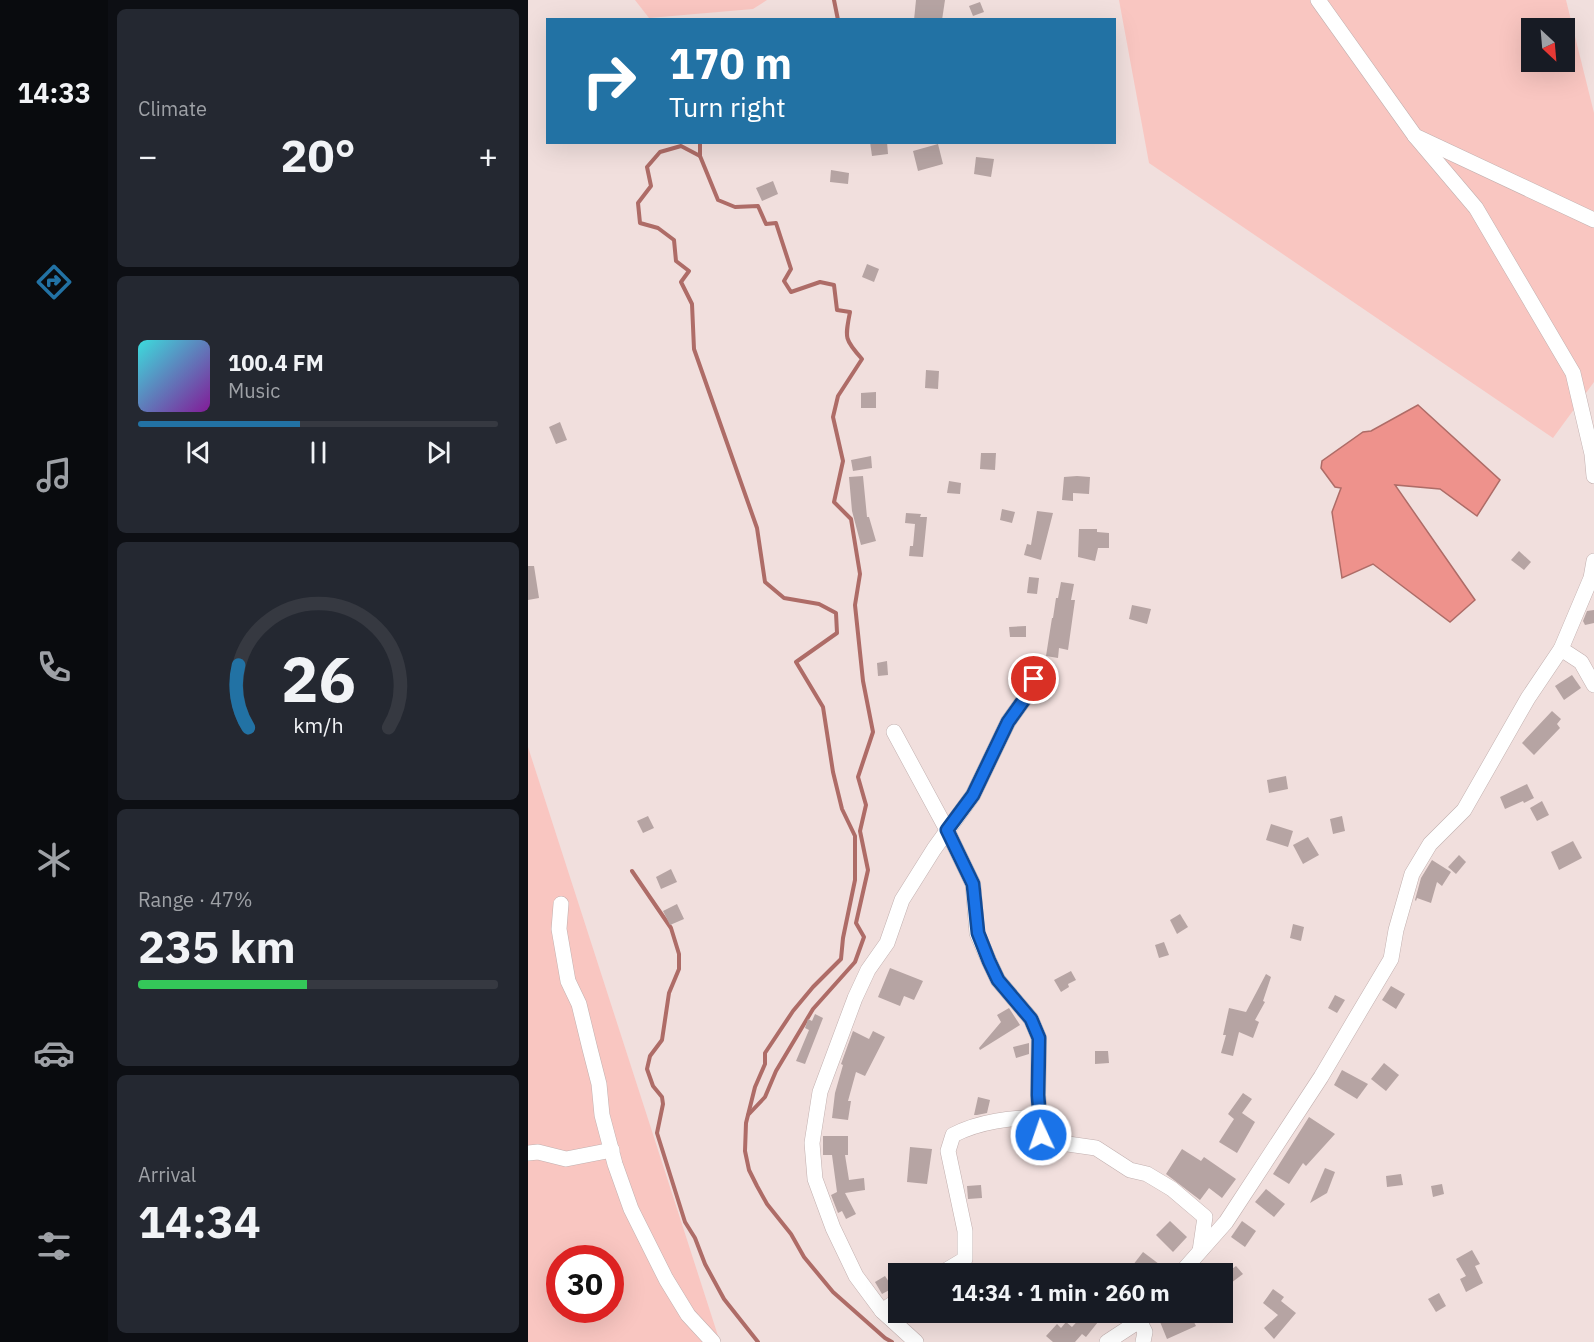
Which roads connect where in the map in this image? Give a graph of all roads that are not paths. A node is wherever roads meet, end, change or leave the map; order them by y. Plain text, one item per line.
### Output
1 (1318, 0) edge
2 (1414, 136) junction
3 (1594, 220) edge
4 (1594, 476) edge
5 (1594, 561) edge
6 (1561, 649) junction
7 (1034, 679) dead end
8 (1594, 685) edge
9 (894, 732) dead end
10 (947, 830) junction
11 (561, 904) dead end
12 (1040, 1117) junction
13 (612, 1150) junction
14 (528, 1153) edge
15 (1200, 1253) junction
16 (958, 1263) edge
17 (1190, 1263) edge
18 (888, 1307) edge
19 (882, 1311) junction
20 (1133, 1323) edge
21 (1143, 1323) edge
22 (713, 1342) edge
23 (916, 1342) edge
24 (1107, 1342) edge
25 (1143, 1342) edge

1 - 2 street
2 - 3 street
2 - 4 street
5 - 6 street
6 - 8 street
6 - 15 street
7 - 10 street
9 - 10 street
10 - 12 street
10 - 19 street
11 - 13 street
12 - 15 street
12 - 16 street
13 - 14 street
13 - 22 street
15 - 17 street
18 - 19 street
19 - 23 street
20 - 24 street
21 - 25 street

